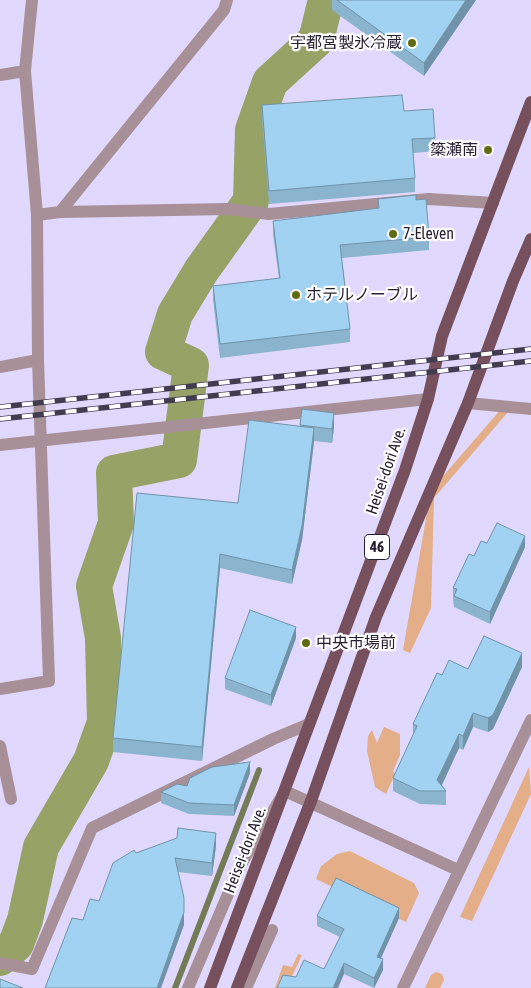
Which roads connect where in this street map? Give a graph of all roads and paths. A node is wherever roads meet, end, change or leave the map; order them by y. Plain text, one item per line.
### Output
1 (32, 0) edge
2 (227, 0) edge
3 (25, 71) junction
4 (0, 75) edge
5 (531, 102) edge
6 (492, 203) junction
7 (60, 212) junction
8 (37, 215) junction
9 (531, 239) edge
10 (38, 360) junction
11 (0, 367) edge
12 (428, 399) junction
13 (468, 403) junction
14 (531, 409) edge
15 (41, 440) junction
16 (0, 444) edge
17 (0, 690) edge
18 (309, 724) junction
19 (530, 724) edge
20 (0, 746) edge
21 (285, 791) junction
22 (10, 799) dead end
23 (311, 801) junction
24 (458, 870) junction
25 (0, 962) edge
26 (188, 988) edge
27 (210, 988) edge
28 (237, 988) edge
29 (246, 988) edge
30 (255, 988) edge
31 (403, 988) edge

1 - 3 street
2 - 7 street
3 - 4 street
3 - 8 street
5 - 6 main road, Heisei-dori Ave. / 46
6 - 7 street
6 - 12 main road, Heisei-dori Ave. / 46
7 - 8 street
8 - 10 street
9 - 13 main road, 46
10 - 11 street
10 - 15 street
12 - 15 street
12 - 18 main road, Heisei-dori Ave. / 46
13 - 14 street
13 - 23 main road, 46
15 - 16 street
15 - 17 street
18 - 21 main road, Heisei-dori Ave. / 46
18 - 25 street
19 - 24 street
20 - 22 street
21 - 23 street
21 - 26 street
21 - 27 main road, Heisei-dori Ave. / 46
23 - 24 street
23 - 28 main road, 46
24 - 31 street
29 - 30 street

